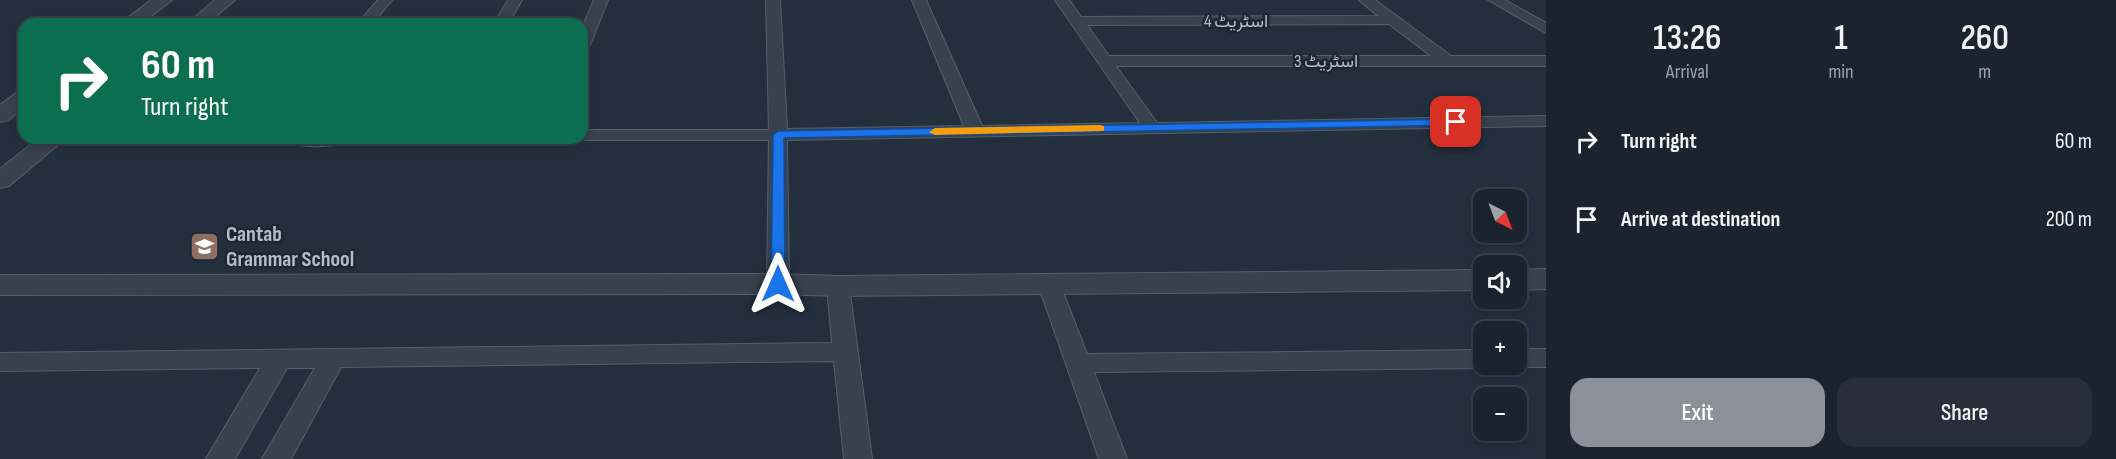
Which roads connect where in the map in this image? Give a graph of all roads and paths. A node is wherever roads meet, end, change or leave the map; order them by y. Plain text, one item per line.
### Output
1 (163, 0) edge
2 (226, 0) edge
3 (386, 0) edge
4 (515, 0) edge
5 (601, 0) edge
6 (773, 0) edge
7 (919, 0) edge
8 (1062, 0) edge
9 (1366, 0) edge
10 (1495, 0) edge
11 (138, 18) edge
12 (204, 18) edge
13 (370, 18) edge
14 (504, 18) edge
15 (1078, 21) junction
16 (1395, 21) junction
17 (1546, 29) edge
18 (588, 31) edge
19 (1106, 61) junction
20 (1447, 61) junction
21 (1546, 61) edge
22 (18, 102) edge
23 (0, 115) edge
24 (1546, 121) edge
25 (1152, 128) junction
26 (975, 131) junction
27 (588, 135) edge
28 (778, 135) junction
29 (46, 144) edge
30 (0, 181) edge
31 (1546, 279) edge
32 (1473, 280) edge
33 (1527, 280) edge
34 (778, 284) junction
35 (1049, 284) junction
36 (0, 285) edge
37 (837, 286) junction
38 (845, 352) junction
39 (333, 358) junction
40 (1473, 358) edge
41 (1527, 358) edge
42 (1546, 358) edge
43 (279, 359) junction
44 (0, 362) edge
45 (1078, 363) junction
46 (220, 459) edge
47 (276, 459) edge
48 (858, 459) edge
49 (1113, 459) edge

1 - 11 street
2 - 12 street
3 - 13 street
4 - 14 street
5 - 18 street
6 - 28 street
7 - 26 street
8 - 15 street
9 - 16 street
10 - 17 street
15 - 16 street, اسٹریٹ 4
15 - 19 street
16 - 20 street
19 - 20 street, اسٹریٹ 3
19 - 25 street
20 - 21 street, اسٹریٹ 3
22 - 23 street
24 - 25 street
25 - 26 street
26 - 28 street
27 - 28 street
28 - 34 street
29 - 30 street
31 - 33 street
32 - 35 street
34 - 36 street
34 - 37 street
35 - 37 street
35 - 45 street
37 - 38 street
38 - 39 street
38 - 48 street
39 - 43 street
39 - 47 street
40 - 45 street
41 - 42 street
43 - 44 street
43 - 46 street
45 - 49 street

